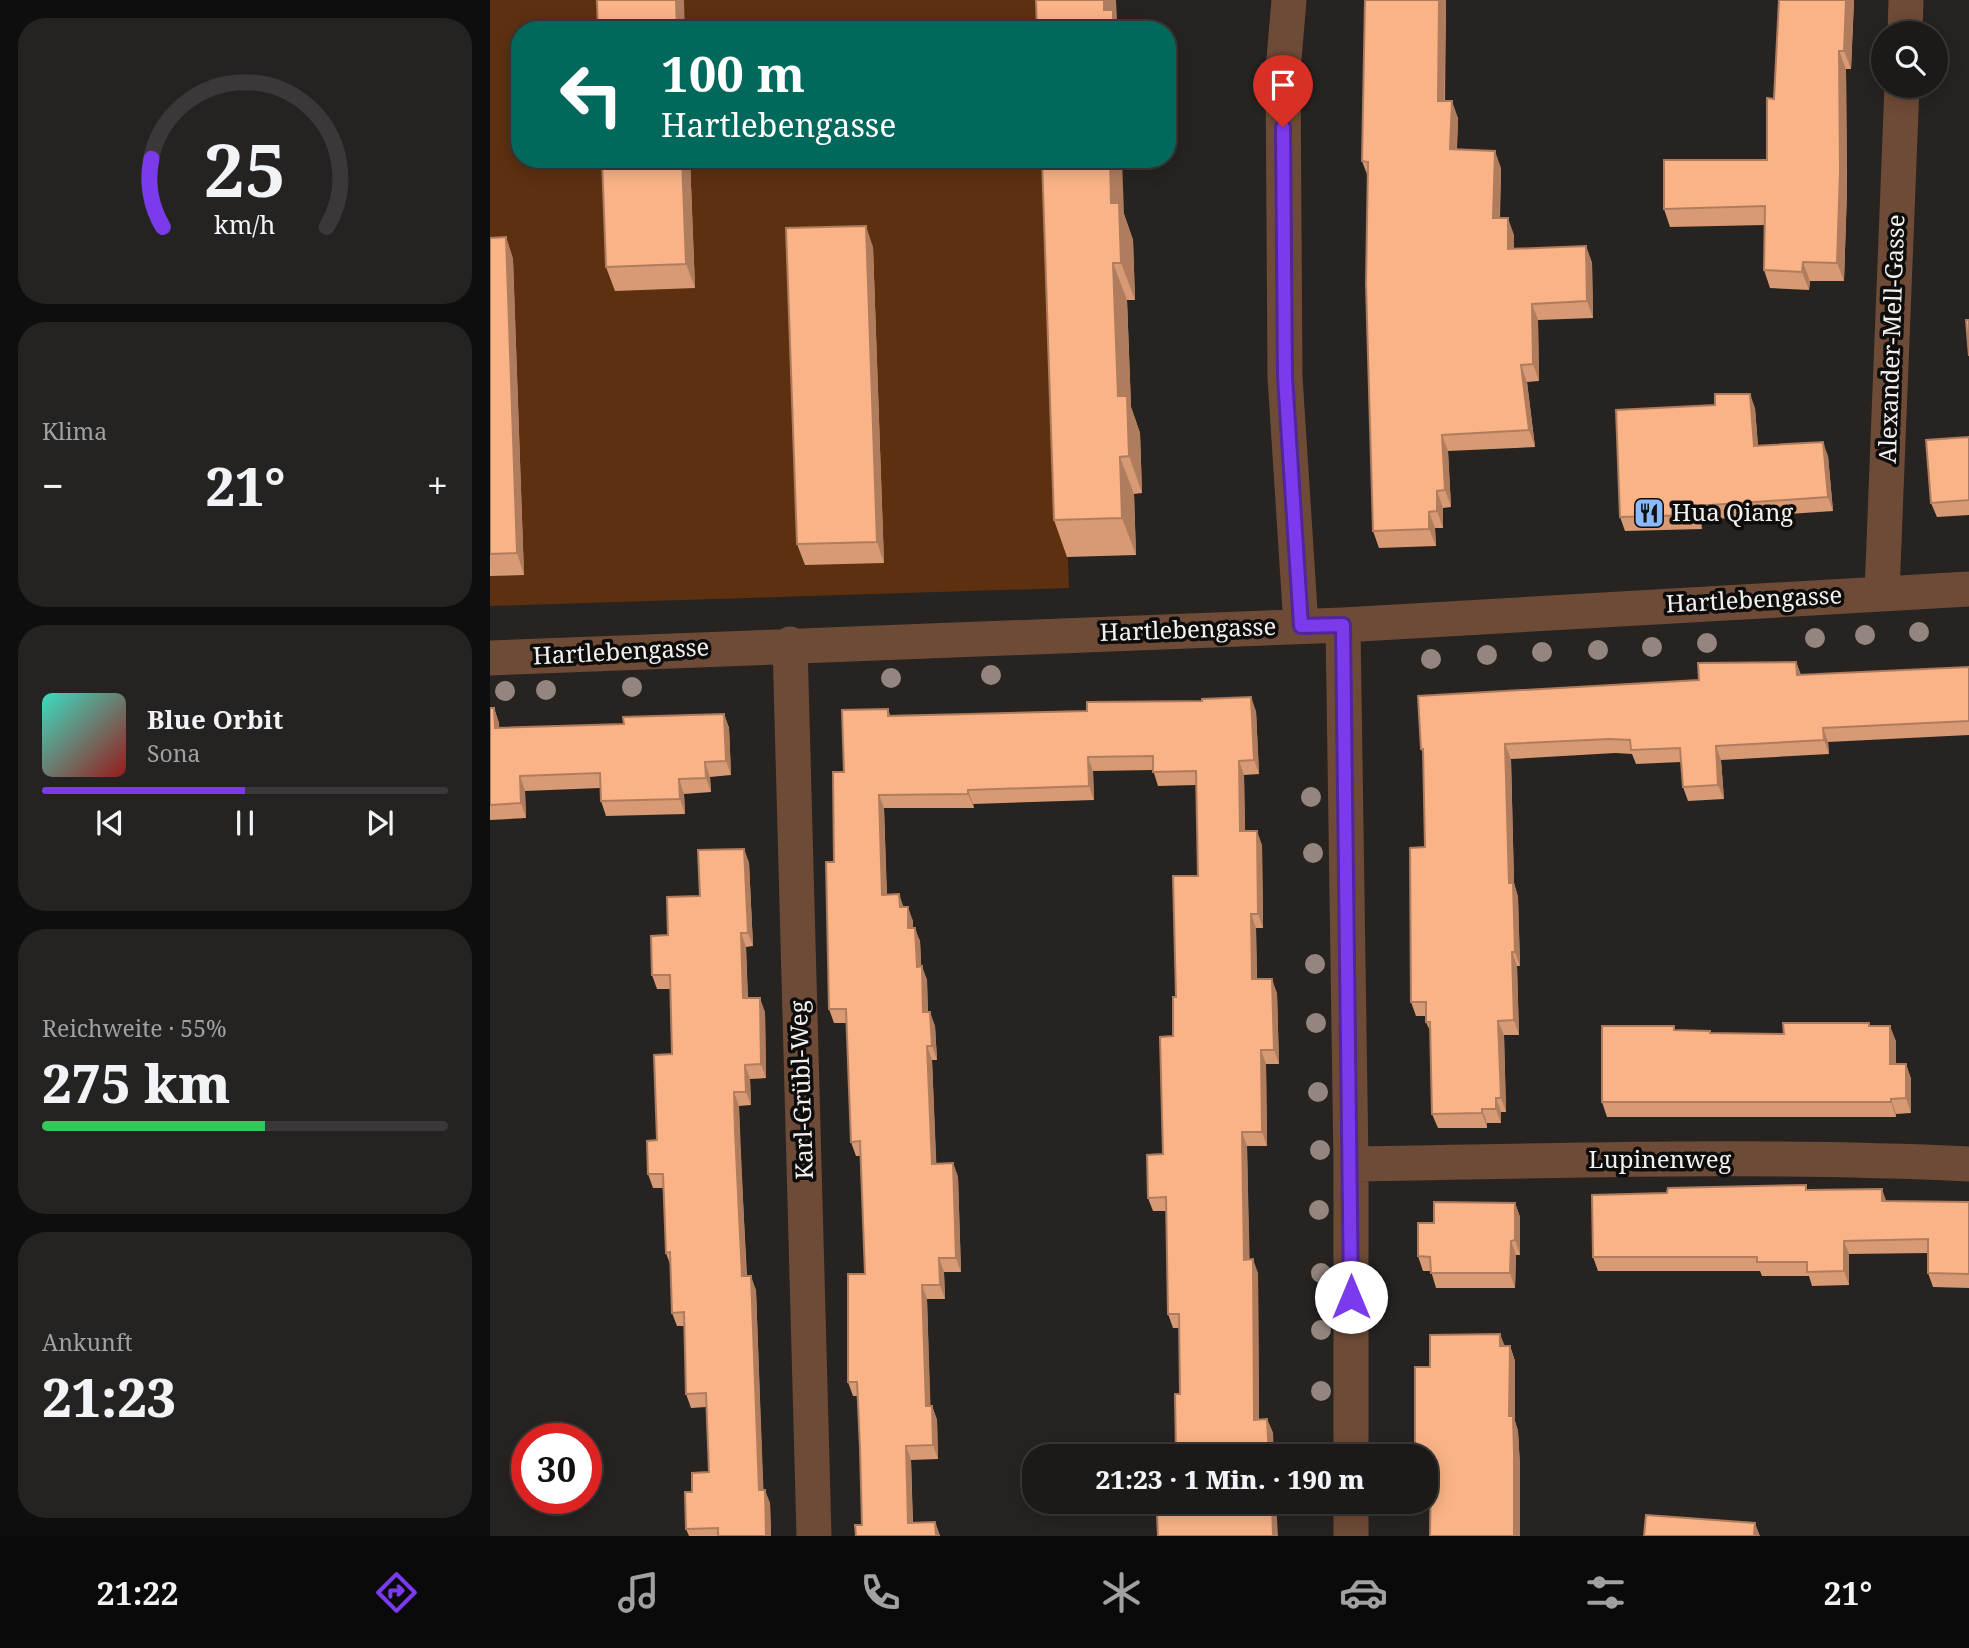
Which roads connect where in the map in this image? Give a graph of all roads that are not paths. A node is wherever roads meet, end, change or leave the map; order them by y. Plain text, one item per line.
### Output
1 (1289, 0) edge
2 (1906, 0) edge
3 (1905, 21) edge
4 (1902, 98) edge
5 (1969, 589) edge
6 (1882, 593) junction
7 (1343, 625) junction
8 (1301, 626) junction
9 (790, 645) junction
10 (490, 658) edge
11 (1351, 1164) junction
12 (1969, 1164) edge
13 (1351, 1444) edge
14 (1351, 1514) edge
15 (814, 1536) edge
16 (1350, 1536) edge

1 - 8 street
2 - 3 street
4 - 6 street, Alexander-Mell-Gasse
5 - 6 street, Hartlebengasse
6 - 7 street, Hartlebengasse
7 - 8 street, Hartlebengasse
7 - 11 street
8 - 9 street, Hartlebengasse
9 - 10 street, Hartlebengasse
9 - 15 street, Karl-Grübl-Weg
11 - 12 street, Lupinenweg
11 - 13 street
14 - 16 street

